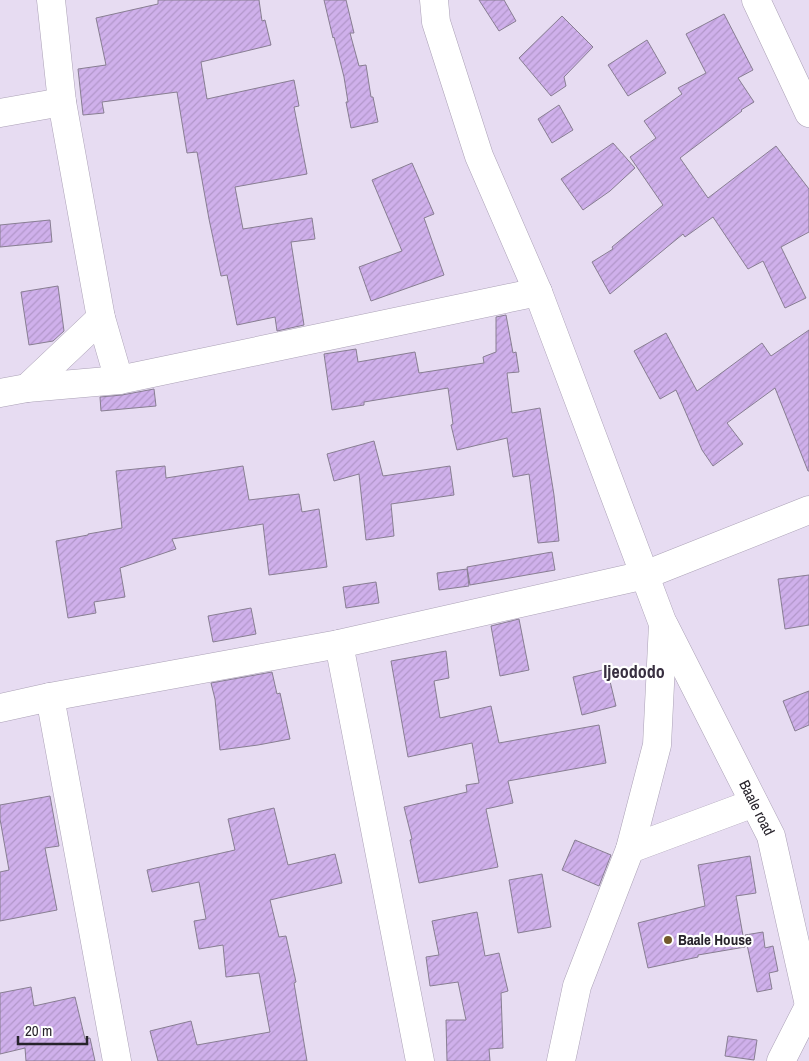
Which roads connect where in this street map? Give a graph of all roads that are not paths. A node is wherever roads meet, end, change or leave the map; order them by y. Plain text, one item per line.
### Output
1 (51, 0) edge
2 (434, 0) edge
3 (756, 0) edge
4 (62, 102) junction
5 (0, 113) edge
6 (809, 113) edge
7 (538, 292) junction
8 (101, 318) junction
9 (119, 380) junction
10 (27, 388) junction
11 (0, 393) edge
12 (809, 510) edge
13 (645, 575) junction
14 (663, 624) junction
15 (339, 644) junction
16 (50, 697) junction
17 (0, 708) edge
18 (754, 803) junction
19 (630, 849) junction
20 (809, 1006) edge
21 (117, 1061) edge
22 (420, 1061) edge
23 (561, 1061) edge
24 (780, 1061) edge

1 - 4 street
2 - 7 street, Baale road
3 - 6 street
4 - 5 street
4 - 8 street
7 - 9 street
7 - 13 street, Baale road
8 - 9 street
8 - 10 street
9 - 10 street
10 - 11 street
12 - 13 street
13 - 14 street, Baale road
13 - 15 street
14 - 18 street, Baale road
14 - 19 street
15 - 16 street
15 - 22 street
16 - 17 street
16 - 21 street
18 - 19 street
18 - 20 street, Baale road
19 - 23 street
20 - 24 street

